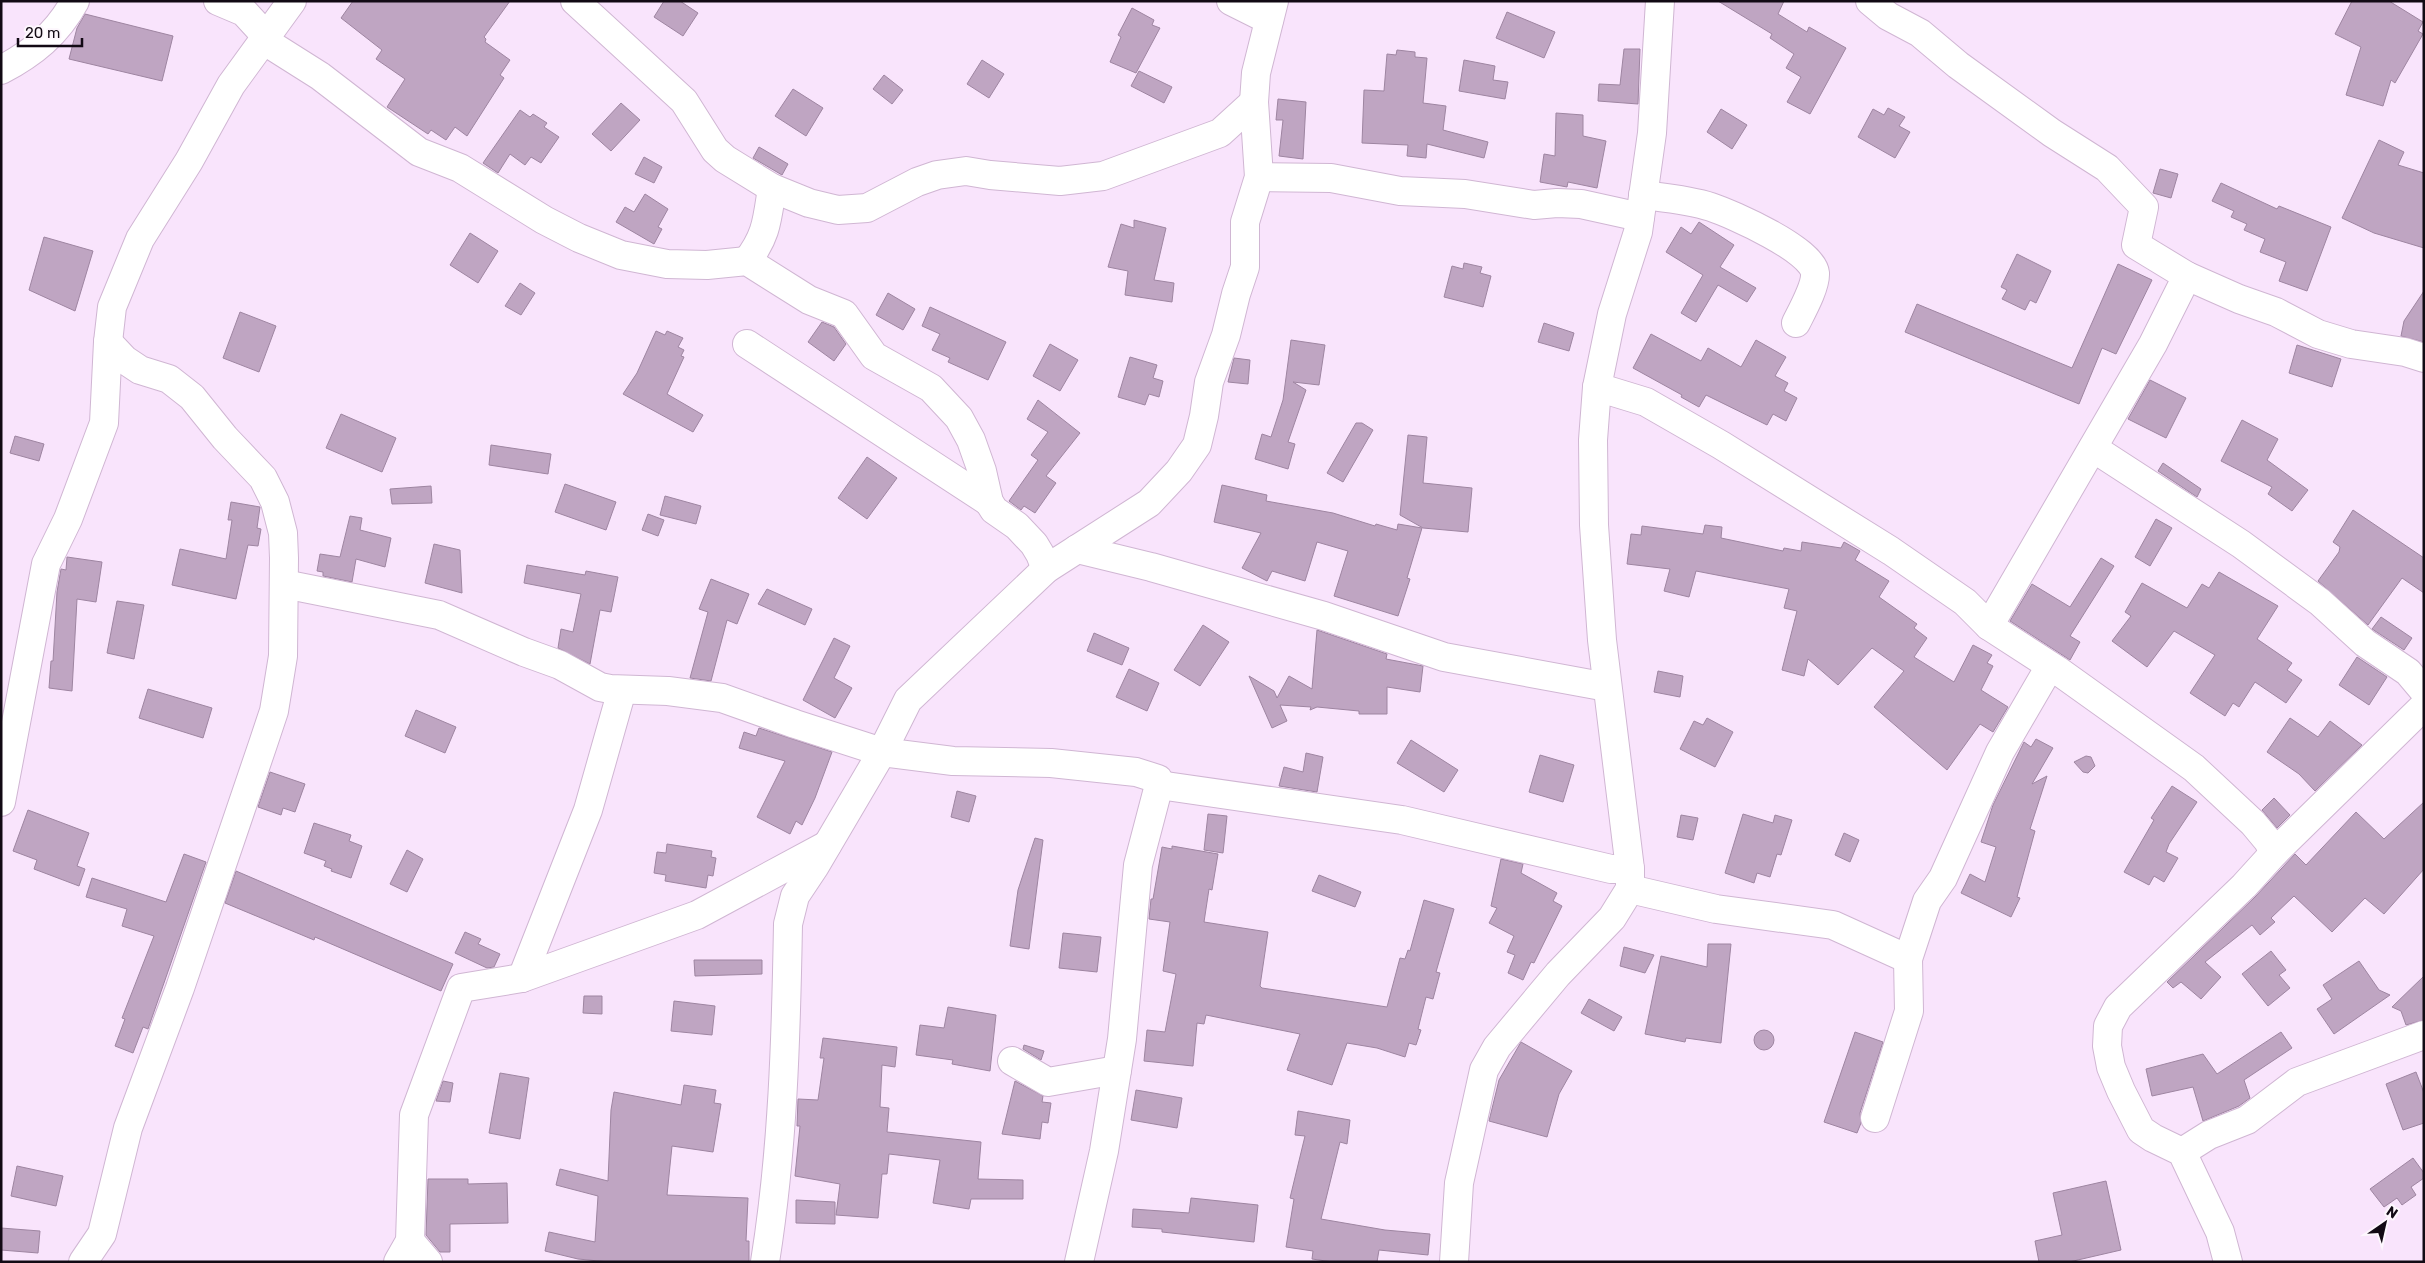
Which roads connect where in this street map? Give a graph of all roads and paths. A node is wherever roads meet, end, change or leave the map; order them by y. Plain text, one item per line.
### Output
1 (75, 1) edge
2 (218, 1) edge
3 (575, 1) edge
4 (1231, 1) edge
5 (1660, 1) edge
6 (1870, 1) edge
7 (289, 5) edge
8 (1271, 11) edge
9 (244, 12) junction
10 (265, 38) junction
11 (1, 70) edge
12 (1254, 102) junction
13 (1220, 133) junction
14 (1258, 165) junction
15 (772, 188) junction
16 (1641, 206) junction
17 (747, 262) junction
18 (2187, 276) junction
19 (1796, 323) dead end
20 (108, 342) junction
21 (747, 344) dead end
22 (2424, 358) edge
23 (1597, 387) junction
24 (2093, 448) junction
25 (989, 502) junction
26 (1077, 549) junction
27 (1046, 569) junction
28 (284, 584) junction
29 (1989, 626) junction
30 (2050, 666) junction
31 (1607, 687) junction
32 (622, 690) junction
33 (2424, 691) edge
34 (2424, 706) edge
35 (882, 752) junction
36 (1159, 785) junction
37 (1, 802) edge
38 (828, 845) junction
39 (2274, 854) junction
40 (1630, 879) junction
41 (1908, 959) junction
42 (522, 978) junction
43 (2424, 1035) edge
44 (1012, 1061) dead end
45 (1117, 1070) junction
46 (1876, 1118) dead end
47 (2182, 1152) junction
48 (404, 1251) edge
49 (82, 1262) edge
50 (428, 1262) edge
51 (765, 1262) edge
52 (1079, 1262) edge
53 (1454, 1262) edge
54 (2228, 1262) edge

1 - 11 street
2 - 9 street
3 - 15 street
4 - 8 street
5 - 16 street
6 - 18 street
7 - 9 street
7 - 10 street
8 - 12 street
9 - 10 street
10 - 17 street
10 - 20 street
12 - 13 street
12 - 14 street
13 - 14 street
13 - 15 street
14 - 16 street
14 - 26 street
15 - 17 street
16 - 19 street
16 - 23 street
17 - 25 street
18 - 22 street
18 - 24 street
20 - 28 street
20 - 37 street
21 - 25 street
23 - 29 street
23 - 31 street
24 - 29 street
24 - 33 street
25 - 27 street
26 - 27 street
26 - 31 street
27 - 35 street
28 - 32 street
28 - 49 street
29 - 30 street
30 - 39 street
30 - 41 street
31 - 40 street
32 - 35 street
32 - 42 street
34 - 39 street
35 - 36 street
35 - 38 street
36 - 40 street
36 - 45 street
38 - 42 street
38 - 51 street
39 - 47 street
40 - 41 street
40 - 53 street
41 - 46 street
42 - 48 street
43 - 47 street
44 - 45 street
45 - 52 street
47 - 54 street
48 - 50 street

